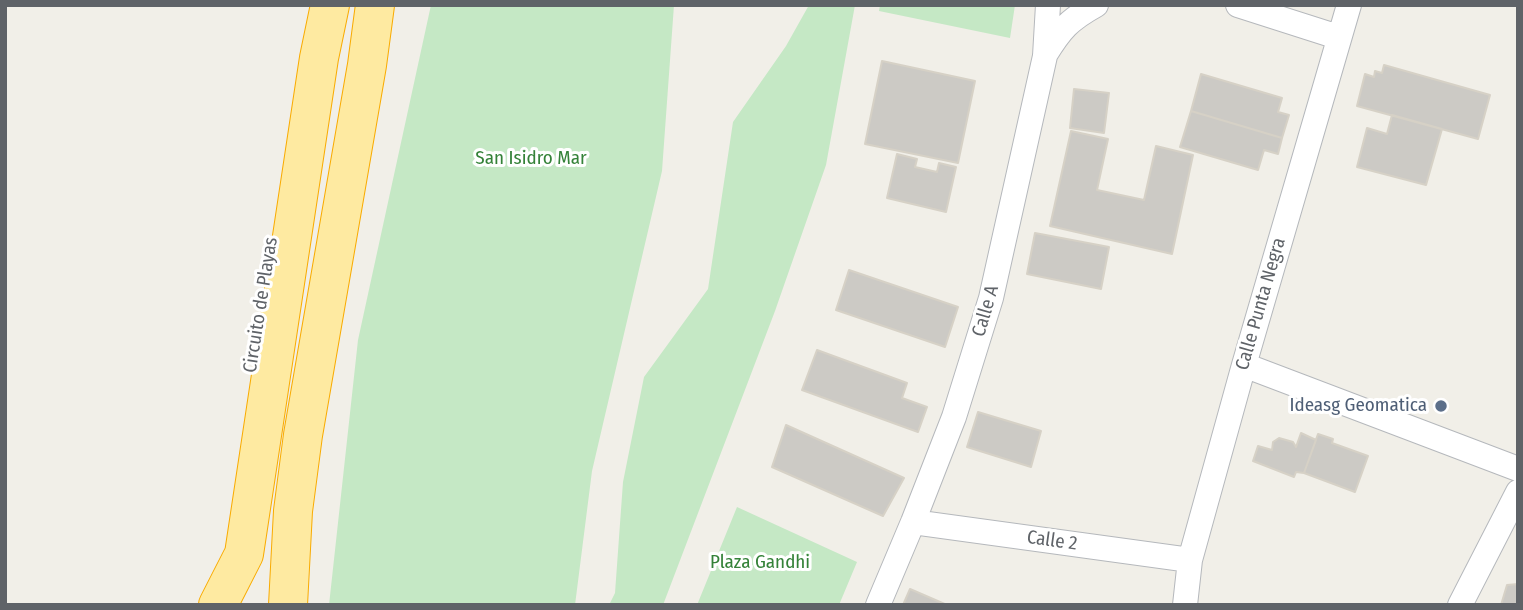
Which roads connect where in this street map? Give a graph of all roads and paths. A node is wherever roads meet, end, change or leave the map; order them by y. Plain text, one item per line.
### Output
1 (307, 5) edge
2 (330, 5) edge
3 (375, 5) edge
4 (395, 5) edge
5 (1048, 5) edge
6 (1096, 5) edge
7 (1238, 5) edge
8 (1349, 5) edge
9 (1338, 37) junction
10 (1045, 56) junction
11 (367, 65) junction
12 (1244, 365) junction
13 (1518, 469) edge
14 (1518, 492) edge
15 (913, 522) junction
16 (1190, 559) junction
17 (212, 605) edge
18 (218, 605) edge
19 (288, 605) edge
20 (878, 605) edge
21 (1185, 605) edge
22 (1460, 605) edge

1 - 17 highway, Circuito de Playas
2 - 18 highway
3 - 11 highway
4 - 11 highway
5 - 10 street, Calle A
6 - 10 street
7 - 9 street
8 - 9 street, Calle Punta Negra
9 - 12 street, Calle Punta Negra
10 - 15 street, Calle A
11 - 19 highway
12 - 13 street
12 - 16 street, Calle Punta Negra
14 - 22 street
15 - 16 street, Calle 2
15 - 20 street, Calle A
16 - 21 street, Calle Punta Negra

